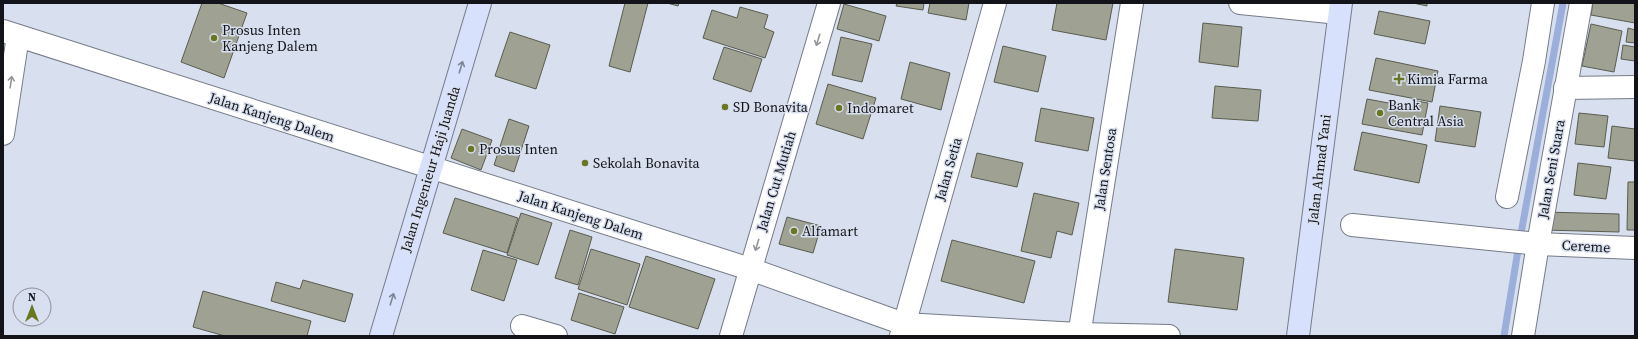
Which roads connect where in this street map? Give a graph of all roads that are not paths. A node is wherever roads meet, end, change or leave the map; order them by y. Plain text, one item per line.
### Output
1 (480, 3) edge
2 (830, 3) edge
3 (995, 3) edge
4 (1132, 3) edge
5 (1240, 3) edge
6 (1543, 3) edge
7 (1581, 3) edge
8 (1340, 8) edge
9 (11, 33) edge
10 (1635, 87) edge
11 (1565, 88) junction
12 (3, 134) edge
13 (431, 167) junction
14 (1507, 197) dead end
15 (1352, 225) dead end
16 (1526, 243) junction
17 (1635, 248) edge
18 (750, 269) junction
19 (522, 326) dead end
20 (902, 330) edge
21 (1079, 335) edge
22 (380, 336) edge
23 (556, 336) edge
24 (731, 336) edge
25 (1169, 336) edge
26 (1298, 336) edge
27 (1523, 336) edge

13 -> 1 street, Jalan Ingenieur Haji Juanda
2 -> 18 street, Jalan Cut Mutiah
3 - 20 street, Jalan Setia
4 - 21 street, Jalan Sentosa
5 - 8 street
6 - 14 street
7 - 11 street, Jalan Seni Suara
8 - 26 street, Jalan Ahmad Yani
12 -> 9 street
9 - 13 street, Jalan Kanjeng Dalem
10 - 11 street
11 - 16 street, Jalan Seni Suara
13 - 18 street, Jalan Kanjeng Dalem
22 -> 13 street, Jalan Ingenieur Haji Juanda
15 - 16 street, Cereme
16 - 17 street, Cereme
16 - 27 street, Jalan Seni Suara
18 - 20 street, Jalan Kanjeng Dalem
18 - 24 street, Jalan Cut Mutiah
19 - 23 street
20 - 21 street, Jalan Kanjeng Dalem
21 - 25 street, Jalan Kanjeng Dalem

